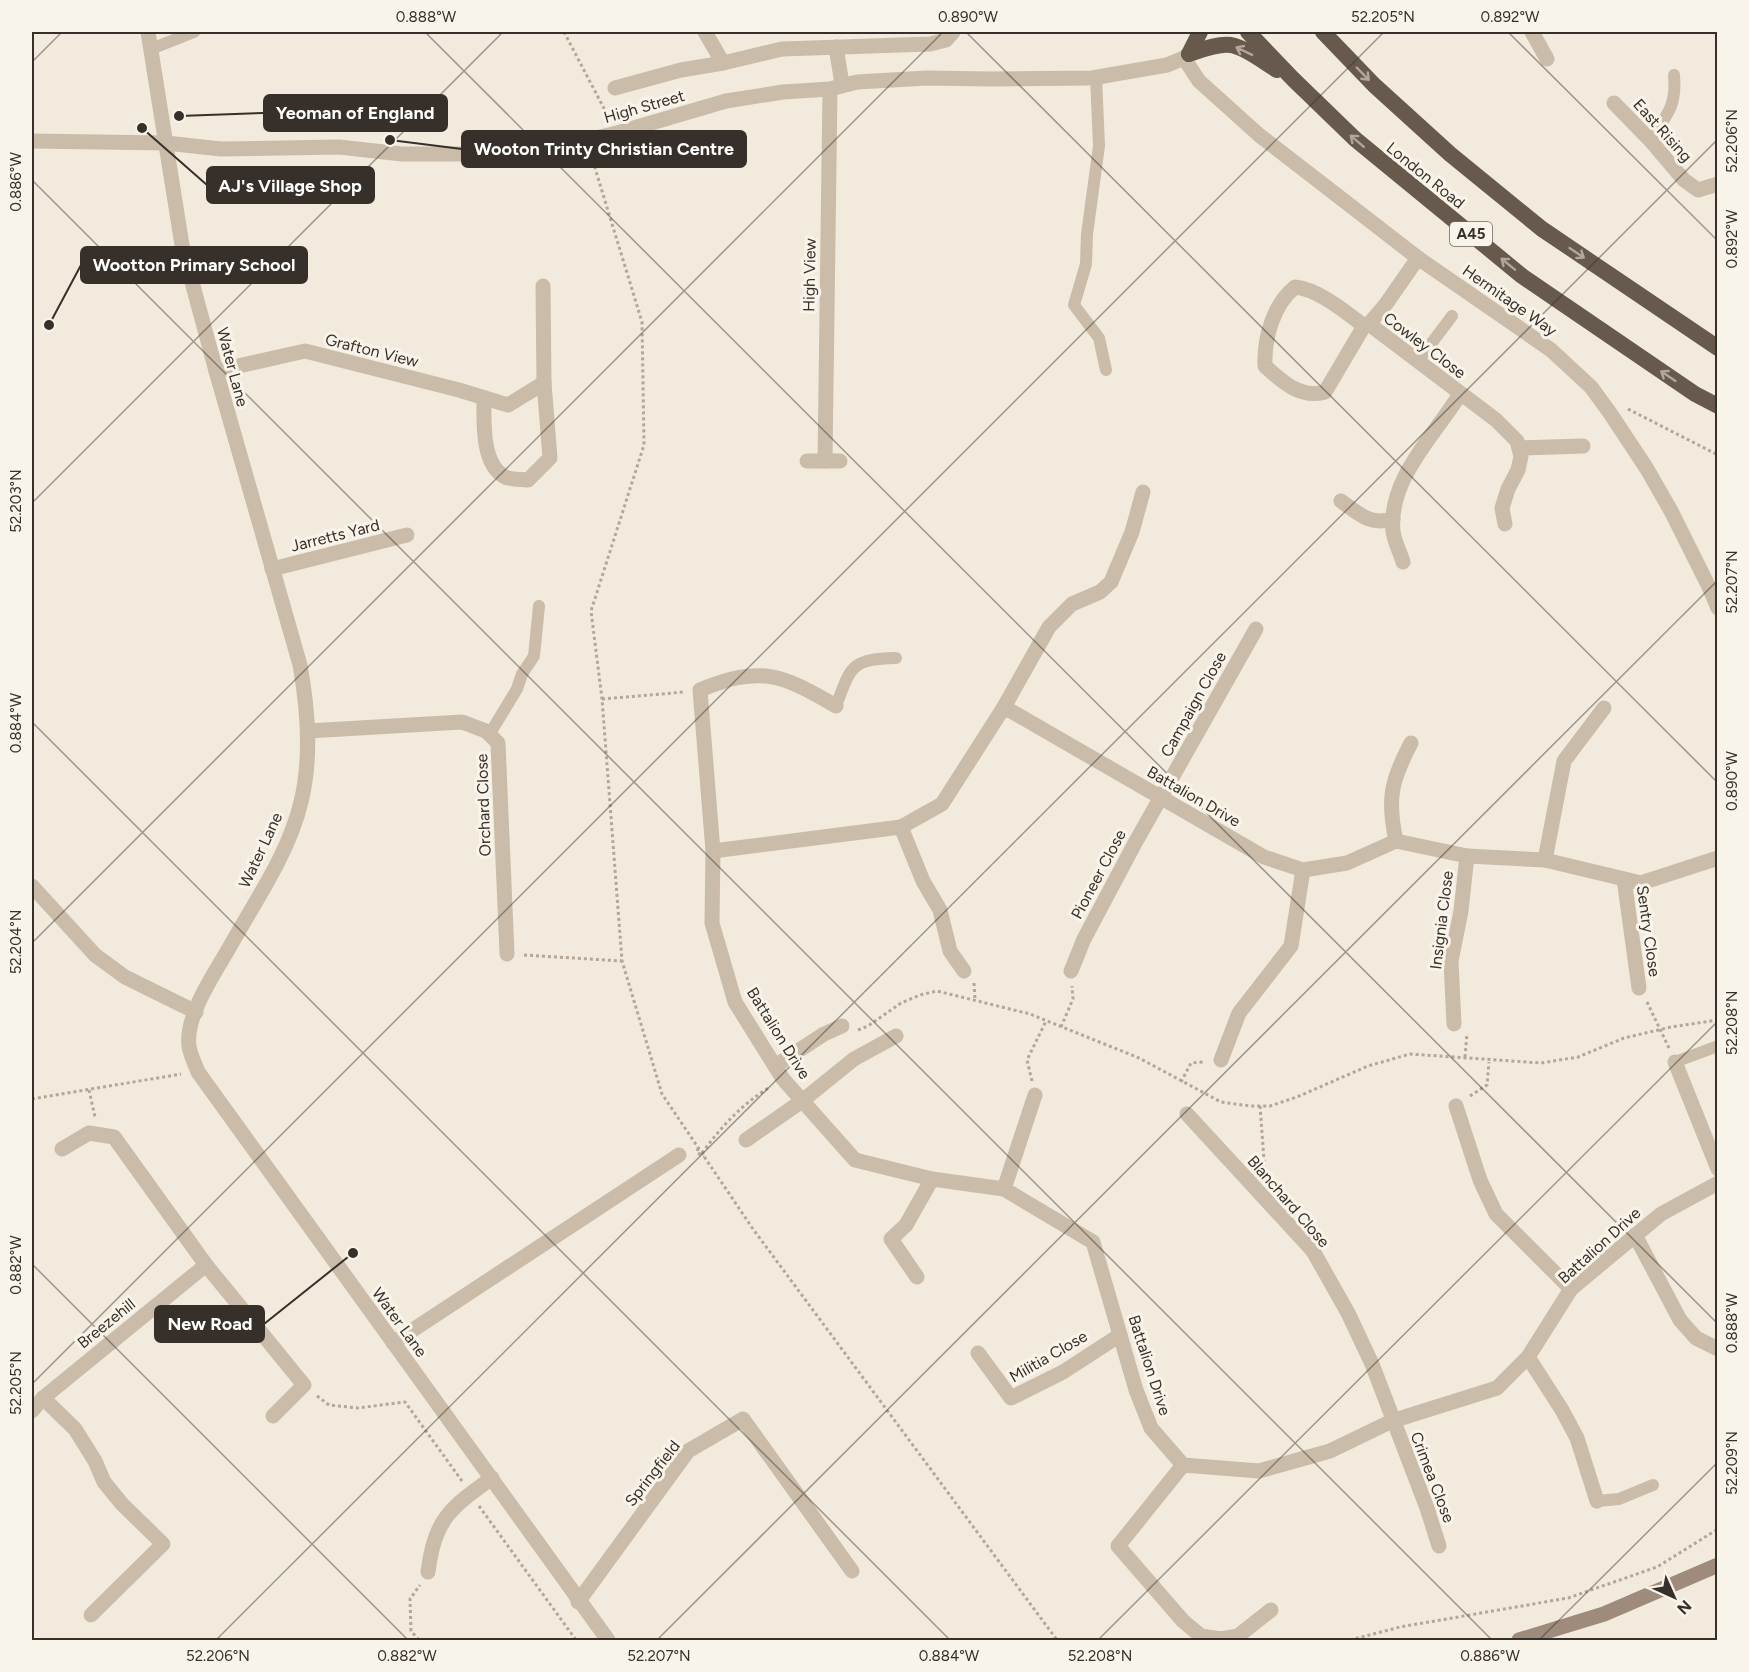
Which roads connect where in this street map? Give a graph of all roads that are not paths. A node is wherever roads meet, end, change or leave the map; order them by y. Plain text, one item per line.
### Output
1 (148, 32) edge
2 (194, 32) edge
3 (705, 32) edge
4 (953, 32) edge
5 (1200, 32) edge
6 (1248, 32) edge
7 (1323, 32) edge
8 (1534, 32) edge
9 (836, 47) junction
10 (151, 49) junction
11 (1186, 56) junction
12 (1547, 59) dead end
13 (723, 63) junction
14 (1674, 75) dead end
15 (1096, 77) junction
16 (1293, 79) junction
17 (836, 87) junction
18 (615, 88) dead end
19 (1614, 103) dead end
20 (1650, 140) junction
21 (32, 141) edge
22 (166, 143) junction
23 (1718, 184) edge
24 (1418, 258) junction
25 (543, 286) dead end
26 (1452, 316) dead end
27 (1366, 325) junction
28 (1718, 348) edge
29 (1418, 361) junction
30 (1106, 370) dead end
31 (216, 371) junction
32 (544, 383) junction
33 (1460, 394) junction
34 (484, 398) junction
35 (1718, 406) edge
36 (1583, 446) dead end
37 (1520, 448) junction
38 (807, 461) dead end
39 (1143, 492) dead end
40 (1341, 501) dead end
41 (1393, 519) junction
42 (1505, 524) dead end
43 (407, 536) dead end
44 (1403, 562) dead end
45 (272, 569) junction
46 (539, 606) dead end
47 (1718, 608) edge
48 (1256, 629) dead end
49 (896, 658) dead end
50 (836, 706) joint
51 (1004, 707) junction
52 (1604, 708) dead end
53 (308, 731) junction
54 (489, 735) junction
55 (1412, 743) dead end
56 (1161, 797) junction
57 (901, 827) junction
58 (1396, 841) junction
59 (712, 851) junction
60 (1467, 856) junction
61 (1718, 858) edge
62 (1545, 860) junction
63 (1303, 870) junction
64 (1624, 879) junction
65 (32, 886) edge
66 (507, 954) road end
67 (1071, 970) road end
68 (964, 971) dead end
69 (1639, 988) road end
70 (196, 1012) junction
71 (1454, 1024) dead end
72 (846, 1030) road end
73 (896, 1036) dead end
74 (1718, 1046) edge
75 (1221, 1060) road end
76 (1675, 1062) joint
77 (779, 1072) junction
78 (1035, 1095) road end
79 (802, 1101) junction
80 (1456, 1106) road end
81 (1186, 1114) dead end
82 (746, 1140) dead end
83 (62, 1149) dead end
84 (679, 1155) road end
85 (1718, 1169) edge
86 (932, 1179) junction
87 (1718, 1183) edge
88 (1004, 1189) junction
89 (1635, 1235) junction
90 (207, 1265) junction
91 (917, 1277) dead end
92 (1571, 1289) junction
93 (1120, 1335) junction
94 (393, 1343) junction
95 (1718, 1349) edge
96 (978, 1353) dead end
97 (1528, 1357) junction
98 (43, 1398) junction
99 (32, 1411) edge
100 (273, 1416) dead end
101 (1392, 1421) junction
102 (1183, 1466) junction
103 (492, 1478) junction
104 (1653, 1485) dead end
105 (1597, 1501) joint
106 (1438, 1546) dead end
107 (1718, 1565) edge
108 (852, 1571) dead end
109 (428, 1572) road end
110 (578, 1602) junction
111 (1271, 1610) dead end
112 (92, 1615) dead end
113 (608, 1641) edge
114 (1519, 1641) edge

1 - 10 street, Water Lane
2 - 10 lane
3 - 13 street
4 - 9 street
5 - 11 highway
6 - 16 highway, London Road / A45
7 -> 28 highway, London Road
8 - 12 street
9 - 13 street
9 - 17 street, High View
10 - 22 street, Water Lane
11 - 15 street, High Street
16 -> 11 highway
11 - 24 street, Hermitage Way
13 - 18 street
14 - 20 lane
15 - 17 street, High Street
15 - 30 lane
35 -> 16 highway, London Road / A45
17 - 22 street, High Street
17 - 38 street, High View
19 - 20 street, East Rising
20 - 23 street, East Rising
21 - 22 street, High Street
22 - 31 street, Water Lane
24 - 27 street, Cowley Close
24 - 47 street, Hermitage Way
25 - 32 street
26 - 29 lane
27 - 27 street, Cowley Close
27 - 29 street, Cowley Close
29 - 33 street, Cowley Close
31 - 34 street, Grafton View
31 - 45 street, Water Lane
32 - 34 street, Grafton View
32 - 34 street
33 - 37 street, Cowley Close
33 - 41 street, Cowley Close
36 - 37 street
37 - 42 street
39 - 51 street
40 - 41 street
41 - 44 street, Cowley Close
43 - 45 street, Jarretts Yard
45 - 53 street, Water Lane
46 - 54 lane
48 - 56 street, Campaign Close
49 - 50 lane
50 - 59 street, Battalion Drive
51 - 56 street, Battalion Drive
51 - 57 street
52 - 62 street
53 - 54 street, Orchard Close
53 - 70 street, Water Lane
54 - 66 street, Orchard Close
55 - 58 street
56 - 63 street, Battalion Drive
56 - 67 street, Pioneer Close
57 - 59 street
57 - 68 street
58 - 60 street
58 - 63 street, Battalion Drive
59 - 77 street, Battalion Drive
60 - 62 street
60 - 71 street, Insignia Close
61 - 64 street
62 - 64 street
63 - 75 street
64 - 69 street, Sentry Close
65 - 70 street
70 - 94 street, Water Lane
72 - 77 street
73 - 79 street
74 - 76 lane
76 - 85 street
77 - 79 street, Battalion Drive
78 - 88 street
79 - 82 street
79 - 86 street, Battalion Drive
80 - 92 street
81 - 101 street, Blanchard Close
83 - 90 street
84 - 94 street
86 - 88 street, Battalion Drive
86 - 91 street
87 - 89 street, Battalion Drive
88 - 93 street, Battalion Drive
89 - 92 street, Battalion Drive
89 - 95 street
90 - 98 street, Breezehill
90 - 100 street
92 - 97 street, Battalion Drive
93 - 96 street, Militia Close
93 - 102 street, Battalion Drive
94 - 103 street, Water Lane
97 - 101 street, Battalion Drive
97 - 105 street
98 - 99 street, Breezehill
98 - 112 street
101 - 102 street, Battalion Drive
101 - 106 street, Crimea Close
102 - 111 street
103 - 109 street
103 - 110 street, Water Lane
104 - 105 lane
107 - 114 main road
108 - 110 street, Springfield
110 - 113 street, Water Lane

